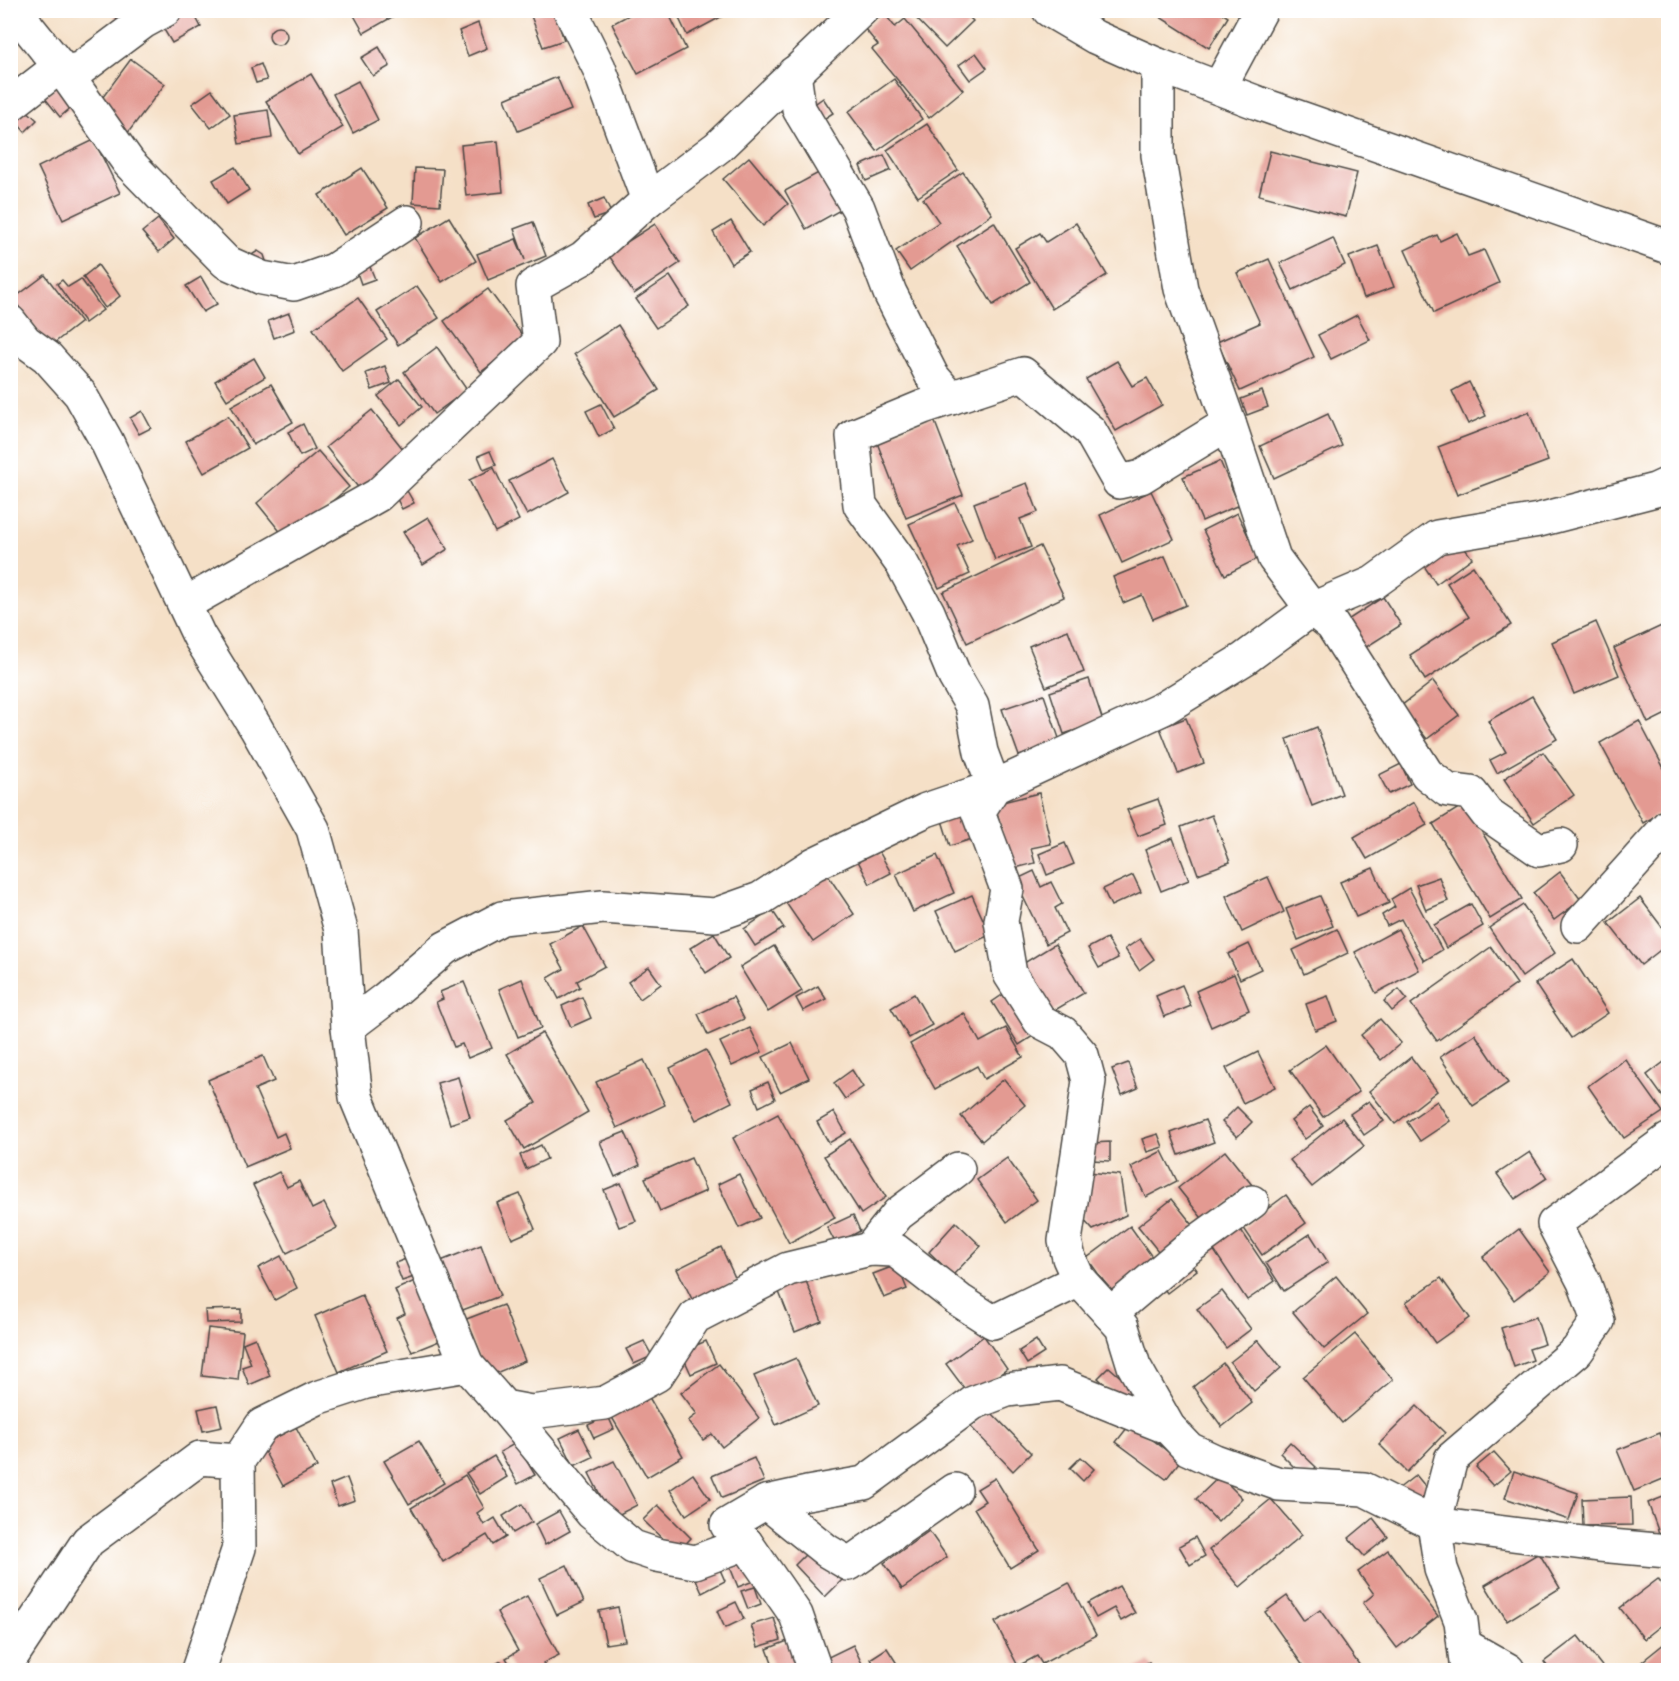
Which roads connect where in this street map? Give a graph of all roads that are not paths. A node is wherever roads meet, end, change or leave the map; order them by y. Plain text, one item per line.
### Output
1 (19, 10) edge
2 (165, 10) edge
3 (570, 10) edge
4 (861, 10) edge
5 (1049, 10) edge
6 (1261, 10) edge
7 (1158, 65) junction
8 (65, 73) junction
9 (794, 73) junction
10 (1219, 88) junction
11 (10, 105) edge
12 (648, 200) junction
13 (406, 222) dead end
14 (1668, 248) edge
15 (10, 322) edge
16 (951, 398) junction
17 (1229, 423) junction
18 (1668, 484) edge
19 (185, 604) junction
20 (1312, 609) junction
21 (994, 787) junction
22 (1668, 826) edge
23 (1560, 845) dead end
24 (1578, 926) dead end
25 (348, 1027) junction
26 (1668, 1140) edge
27 (958, 1169) dead end
28 (1252, 1202) dead end
29 (870, 1249) junction
30 (1079, 1280) junction
31 (1110, 1314) junction
32 (467, 1365) junction
33 (504, 1407) junction
34 (1169, 1428) junction
35 (238, 1461) junction
36 (955, 1490) dead end
37 (766, 1502) junction
38 (1434, 1524) junction
39 (746, 1543) junction
40 (1668, 1551) edge
41 (1466, 1658) edge
42 (10, 1659) edge
43 (198, 1671) edge
44 (815, 1671) edge
45 (1508, 1671) edge

1 - 8 street
2 - 8 street
3 - 12 street
4 - 9 street
5 - 7 street
6 - 10 street
7 - 10 street
7 - 17 street
8 - 11 street
8 - 13 street
9 - 12 street
9 - 16 street
10 - 14 street
12 - 19 street
15 - 19 street
16 - 17 street
16 - 21 street
17 - 20 street
18 - 20 street
19 - 25 street
20 - 21 street
20 - 23 street
21 - 25 street
21 - 30 street
22 - 24 street
25 - 32 street
26 - 38 street
27 - 29 street
28 - 31 street
29 - 30 street
29 - 33 street
30 - 31 street
31 - 34 street
32 - 33 street
32 - 35 street
33 - 39 street
34 - 37 street
34 - 38 street
35 - 42 street
35 - 43 street
36 - 37 street
37 - 39 street
38 - 40 street
38 - 41 street
39 - 44 street
41 - 45 street

